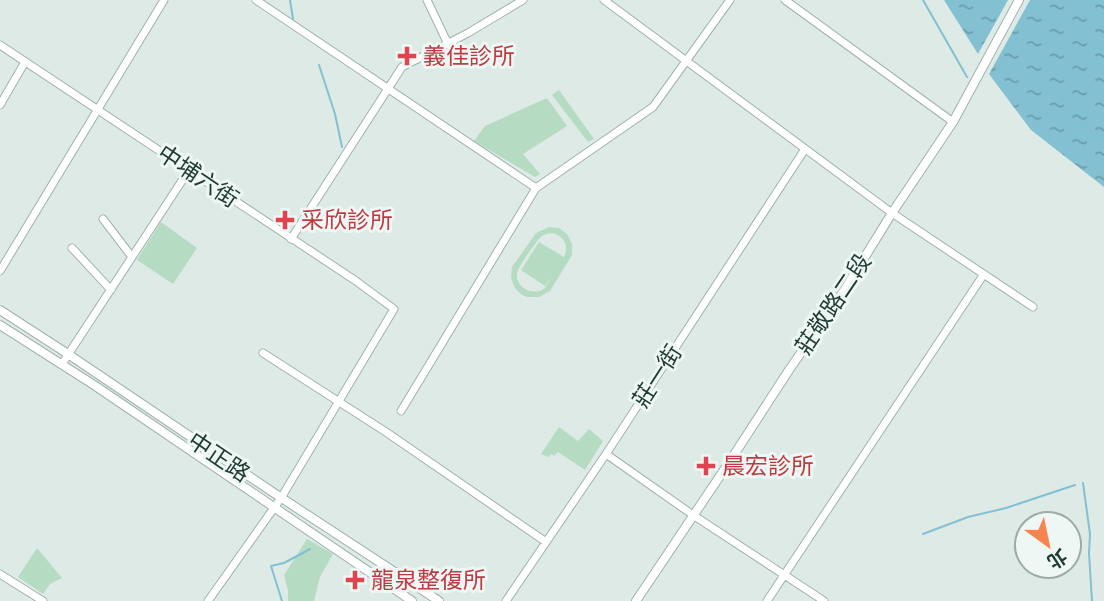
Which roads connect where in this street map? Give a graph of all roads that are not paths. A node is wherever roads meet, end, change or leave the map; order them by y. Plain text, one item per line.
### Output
1 (164, 0) edge
2 (256, 0) edge
3 (427, 0) edge
4 (523, 0) edge
5 (604, 0) edge
6 (730, 0) edge
7 (785, 0) edge
8 (1019, 0) edge
9 (448, 44) junction
10 (0, 45) edge
11 (687, 60) junction
12 (25, 62) junction
13 (387, 88) junction
14 (0, 105) edge
15 (98, 109) junction
16 (953, 122) junction
17 (805, 149) junction
18 (189, 170) junction
19 (536, 188) junction
20 (892, 213) junction
21 (103, 219) dead end
22 (291, 239) junction
23 (72, 248) dead end
24 (132, 257) junction
25 (0, 271) edge
26 (984, 274) junction
27 (111, 290) junction
28 (1033, 307) dead end
29 (0, 310) edge
30 (0, 324) edge
31 (263, 353) dead end
32 (68, 354) junction
33 (62, 364) junction
34 (338, 401) junction
35 (401, 411) dead end
36 (607, 454) junction
37 (281, 498) junction
38 (273, 507) junction
39 (693, 515) junction
40 (546, 542) junction
41 (0, 574) edge
42 (784, 575) junction
43 (43, 601) edge
44 (208, 601) edge
45 (412, 601) edge
46 (439, 601) edge
47 (506, 601) edge
48 (636, 601) edge
49 (767, 601) edge
50 (824, 601) edge

1 - 15 street
2 - 13 street
3 - 9 street
4 - 9 street
5 - 11 street
6 - 11 street
7 - 16 street
8 - 16 street, 莊敬路二段
9 - 13 street
10 - 12 street, 中埔六街
11 - 17 street
11 - 19 street
12 - 14 street
12 - 15 street, 中埔六街
13 - 19 street
13 - 22 street
15 - 18 street, 中埔六街
15 - 25 street
16 - 20 street, 莊敬路二段
17 - 20 street
17 - 36 street, 莊一街
18 - 22 street, 中埔六街
18 - 24 street
19 - 35 street
20 - 26 street
20 - 39 street, 莊敬路二段
21 - 24 street
22 - 34 street, 中埔六街
23 - 27 street
24 - 27 street
26 - 28 street
26 - 42 street
27 - 32 street
29 - 32 street, 中正路
30 - 33 street, 中正路
31 - 34 street
32 - 33 street
32 - 37 street, 中正路
33 - 38 street, 中正路
34 - 37 street
34 - 40 street
36 - 39 street
36 - 40 street, 莊一街
37 - 38 street
37 - 46 street, 中正路
38 - 44 street
38 - 45 street, 中正路
39 - 42 street
39 - 48 street, 莊敬路二段
40 - 47 street, 莊一街
41 - 43 street
42 - 49 street
42 - 50 street

